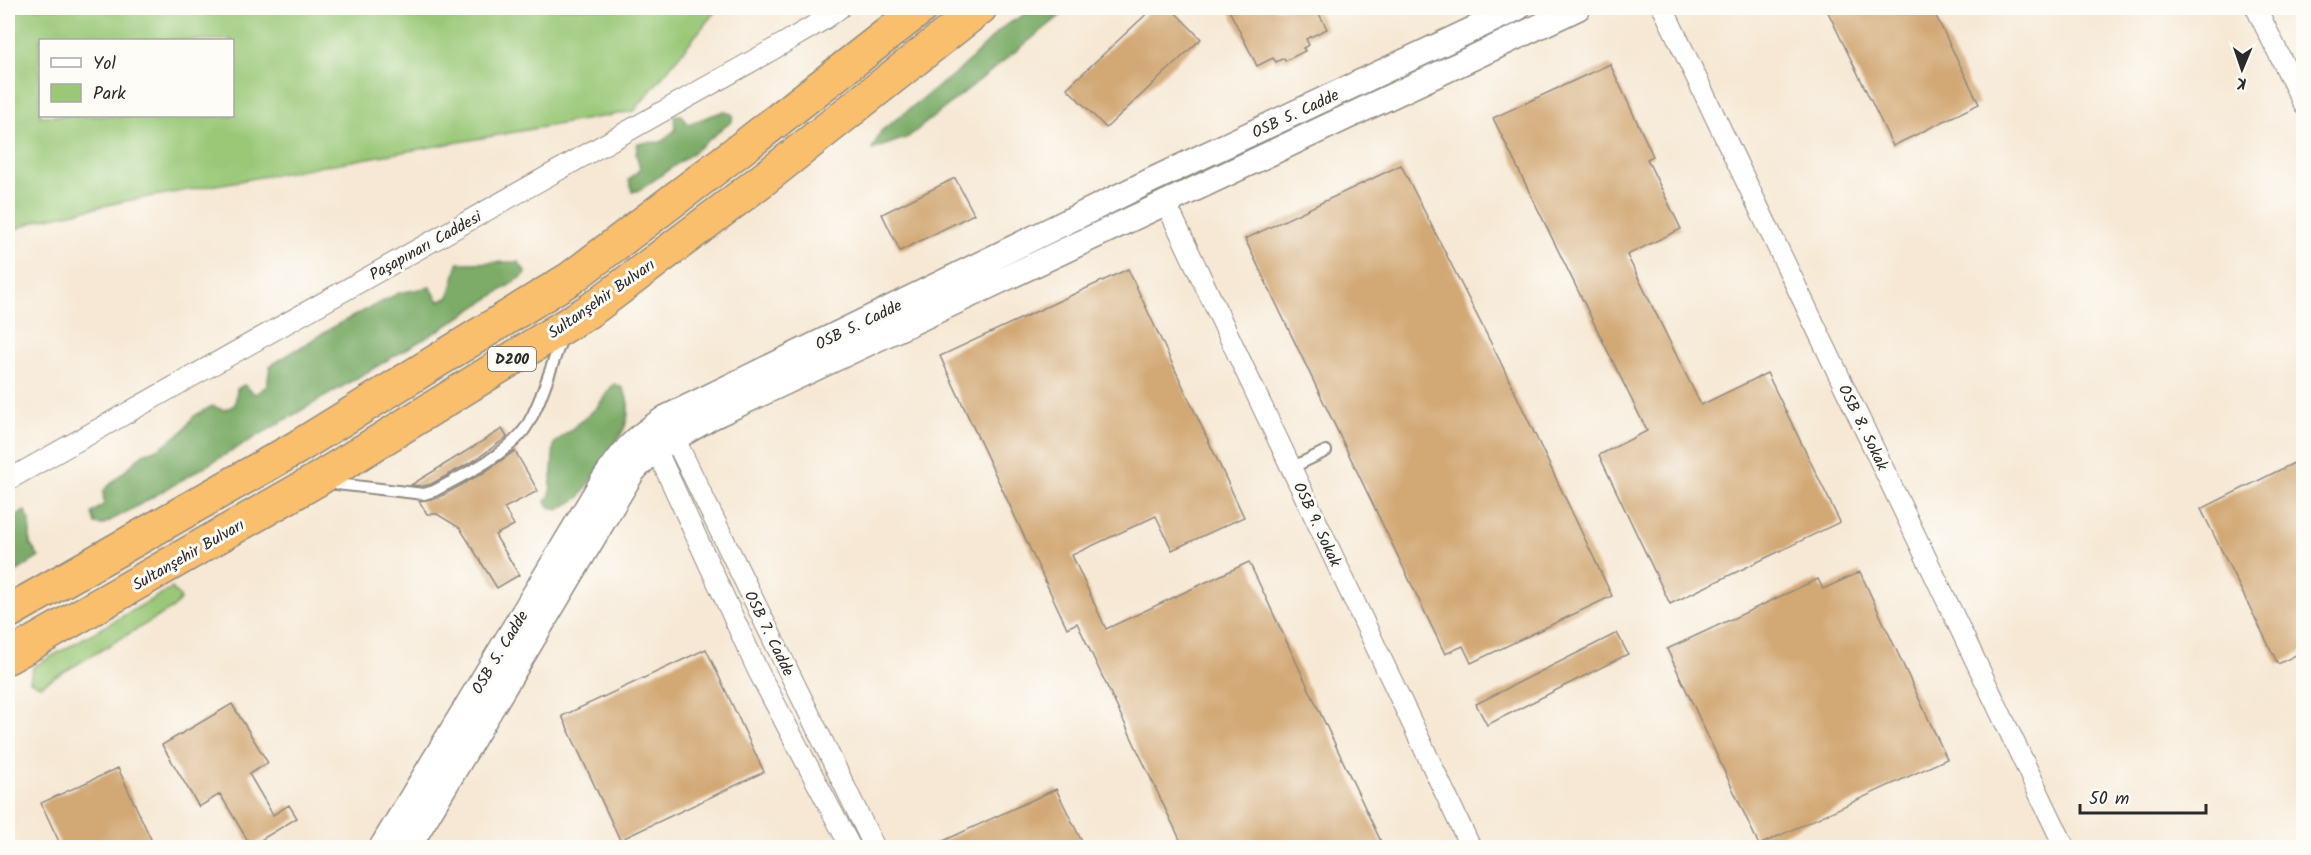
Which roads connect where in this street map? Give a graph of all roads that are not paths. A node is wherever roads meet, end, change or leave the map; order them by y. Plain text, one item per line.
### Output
1 (840, 8) edge
2 (921, 8) edge
3 (980, 8) edge
4 (1518, 8) edge
5 (1578, 8) edge
6 (1663, 8) edge
7 (2256, 8) edge
8 (2304, 105) edge
9 (1165, 201) junction
10 (567, 324) junction
11 (661, 434) junction
12 (1326, 451) dead end
13 (1291, 468) junction
14 (8, 480) edge
15 (315, 481) junction
16 (8, 612) edge
17 (8, 657) edge
18 (381, 848) edge
19 (408, 848) edge
20 (851, 848) edge
21 (875, 848) edge
22 (1471, 848) edge
23 (2065, 848) edge

1 - 14 street, Paşapınarı Caddesi
2 - 16 highway, Sultanşehir Bulvarı / D200
3 - 10 highway, Sultanşehir Bulvarı / D200
4 - 11 street, OSB 5. Cadde
5 - 9 street
6 - 23 street, OSB 8. Sokak
7 - 8 street
9 - 11 street
9 - 13 street, OSB 9. Sokak
10 - 15 highway, Sultanşehir Bulvarı / D200
10 - 15 lane
11 - 18 street, OSB 5. Cadde
11 - 19 street
11 - 20 street, OSB 7. Cadde
11 - 21 street, OSB 7. Cadde
12 - 13 lane
13 - 22 street, OSB 9. Sokak
15 - 17 highway, Sultanşehir Bulvarı / D200

